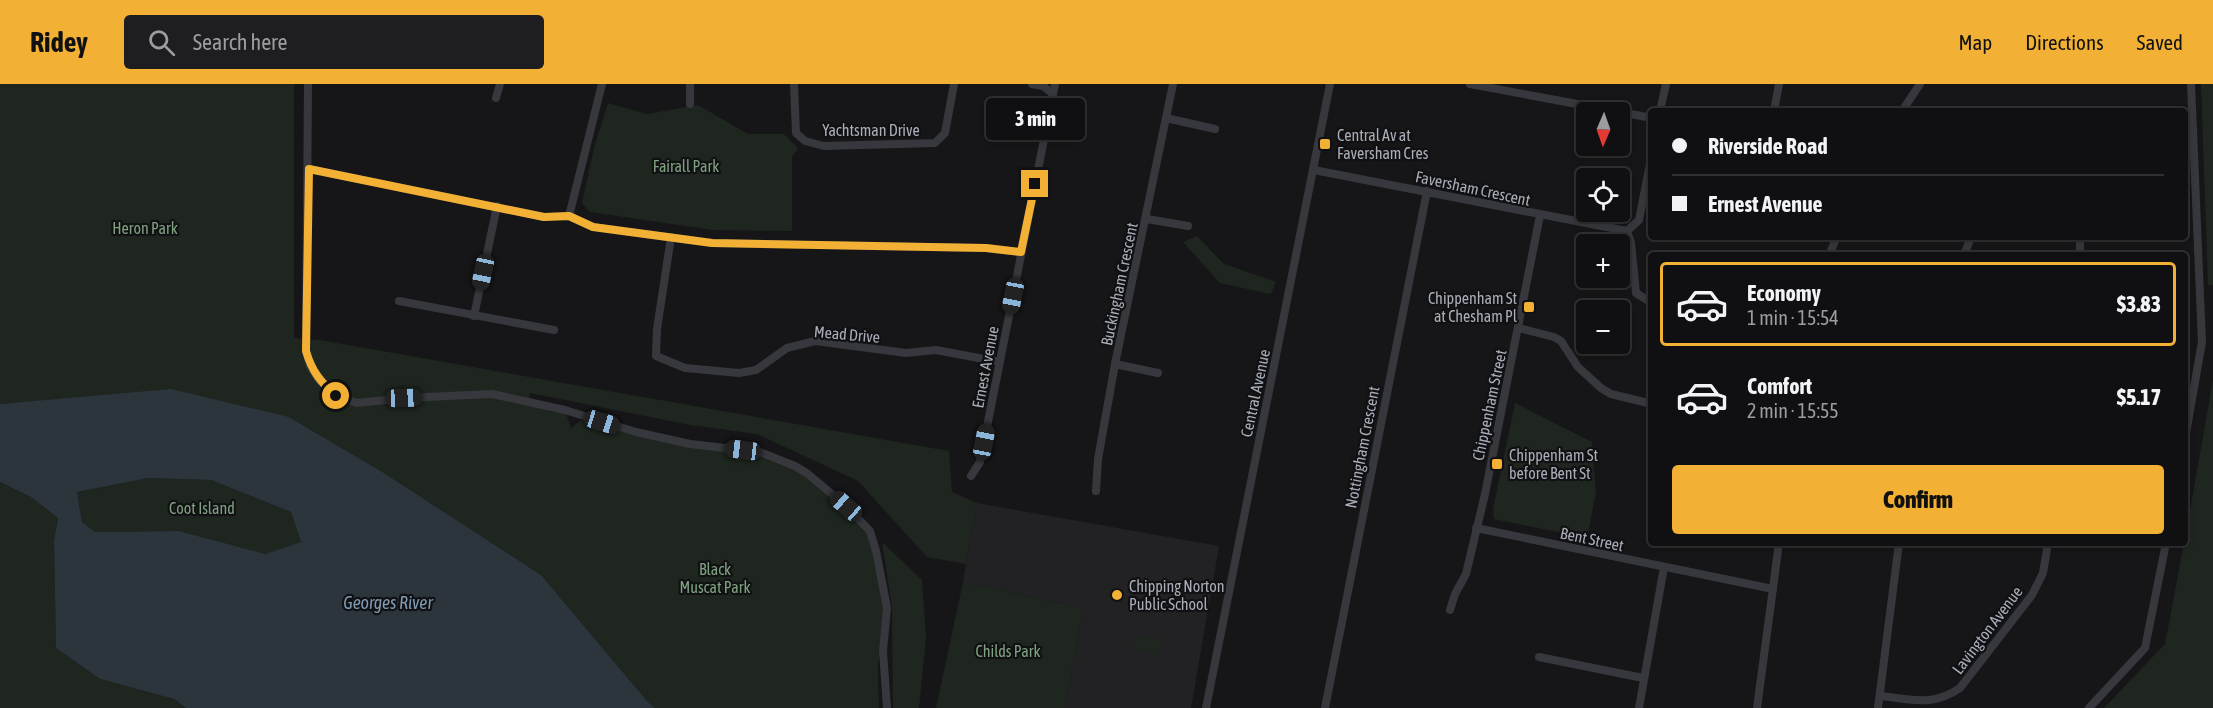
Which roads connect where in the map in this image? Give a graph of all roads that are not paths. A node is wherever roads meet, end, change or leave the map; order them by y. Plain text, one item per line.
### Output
1 (308, 84) edge
2 (500, 84) edge
3 (602, 84) edge
4 (690, 84) edge
5 (794, 84) edge
6 (954, 84) edge
7 (1032, 84) edge
8 (1055, 84) edge
9 (1173, 84) edge
10 (1330, 84) edge
11 (1470, 84) edge
12 (1666, 84) edge
13 (1779, 84) edge
14 (1920, 84) edge
15 (2191, 84) edge
16 (1053, 94) junction
17 (496, 98) dead end
18 (690, 104) dead end
19 (1661, 108) edge
20 (1775, 108) edge
21 (1904, 108) edge
22 (1648, 116) edge
23 (2189, 117) edge
24 (1166, 118) junction
25 (1215, 129) dead end
26 (309, 169) junction
27 (1314, 170) junction
28 (1648, 174) edge
29 (1427, 191) junction
30 (498, 206) junction
31 (1540, 215) junction
32 (569, 216) junction
33 (1147, 219) junction
34 (1188, 226) dead end
35 (1628, 231) junction
36 (670, 237) junction
37 (1021, 252) junction
38 (1648, 300) edge
39 (399, 301) dead end
40 (474, 316) junction
41 (1519, 328) junction
42 (554, 330) dead end
43 (1000, 362) junction
44 (1115, 364) junction
45 (1158, 372) dead end
46 (1648, 403) edge
47 (2188, 422) edge
48 (971, 476) dead end
49 (1096, 491) dead end
50 (1476, 528) junction
51 (1779, 546) edge
52 (1899, 546) edge
53 (2048, 546) edge
54 (2165, 546) edge
55 (1664, 567) junction
56 (1773, 588) junction
57 (1450, 610) dead end
58 (1539, 657) dead end
59 (1643, 678) junction
60 (1880, 696) junction
61 (887, 708) edge
62 (1206, 708) edge
63 (1325, 708) edge
64 (1639, 708) edge
65 (1757, 708) edge
66 (1878, 708) edge
67 (2089, 708) edge

1 - 26 street
2 - 17 street
3 - 32 street
4 - 18 street
5 - 6 street, Yachtsman Drive
7 - 16 street
8 - 16 street, Ernest Avenue
9 - 24 street, Buckingham Crescent
10 - 27 street, Central Avenue
11 - 22 street
12 - 19 street
13 - 20 street
14 - 21 street
15 - 23 street
16 - 37 street, Ernest Avenue
23 - 47 street
24 - 25 street
24 - 33 street, Buckingham Crescent
26 - 30 street
26 - 61 street
27 - 29 street, Faversham Crescent
27 - 62 street, Central Avenue
28 - 35 street
29 - 31 street, Faversham Crescent
29 - 63 street, Nottingham Crescent
30 - 32 street
30 - 40 street
31 - 35 street, Faversham Crescent
31 - 41 street, Chippenham Street
32 - 36 street
33 - 34 street
33 - 44 street, Buckingham Crescent
35 - 38 street
36 - 37 street
36 - 43 street, Mead Drive
37 - 43 street, Ernest Avenue
39 - 40 street
40 - 42 street
41 - 46 street
41 - 50 street, Chippenham Street
43 - 48 street, Ernest Avenue
44 - 45 street
44 - 49 street, Buckingham Crescent
50 - 55 street, Bent Street
50 - 57 street, Chippenham Street
51 - 56 street
52 - 60 street
53 - 60 street, Lavington Avenue
54 - 67 street
55 - 56 street, Bent Street
55 - 59 street
56 - 65 street
58 - 59 street
59 - 64 street
60 - 66 street

